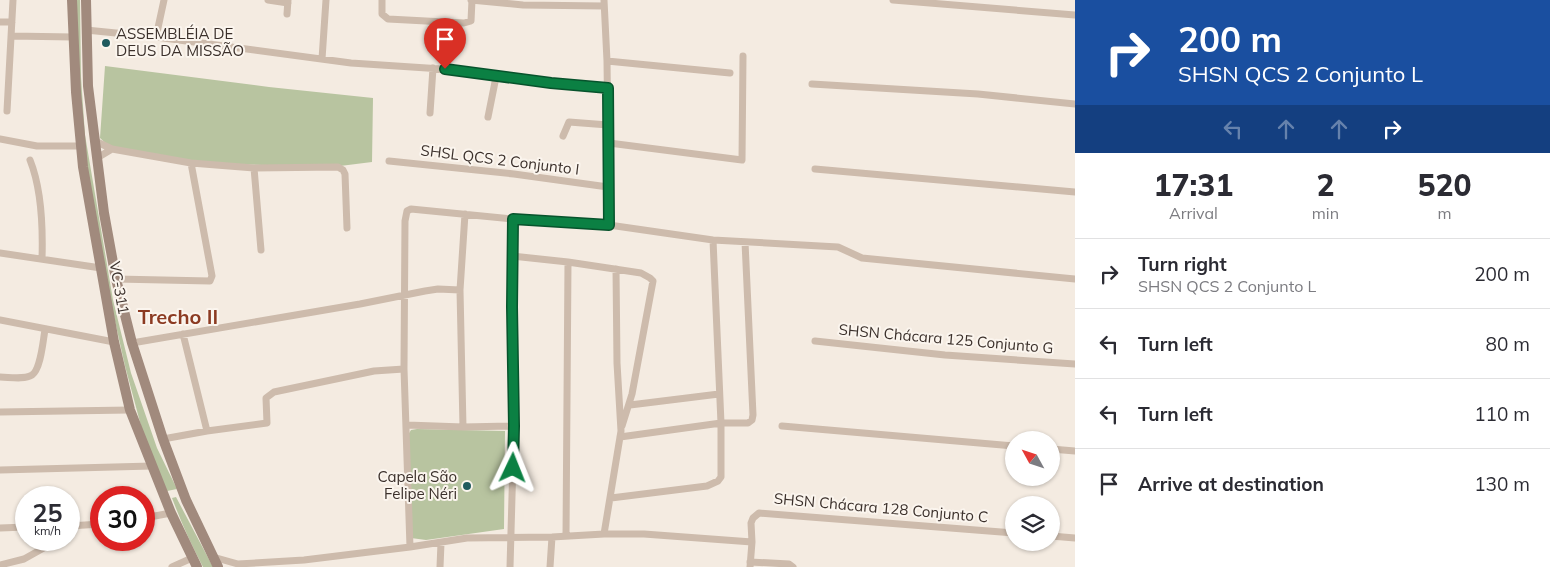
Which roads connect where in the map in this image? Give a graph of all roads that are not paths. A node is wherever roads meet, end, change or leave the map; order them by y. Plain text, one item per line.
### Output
1 (13, 0) edge
2 (72, 0) edge
3 (86, 0) edge
4 (164, 0) edge
5 (268, 0) edge
6 (326, 0) edge
7 (382, 0) edge
8 (472, 0) edge
9 (893, 0) edge
10 (288, 2) edge
11 (523, 3) edge
12 (604, 3) edge
13 (287, 14) dead end
14 (1075, 16) edge
15 (0, 22) edge
16 (12, 22) junction
17 (86, 30) junction
18 (11, 36) junction
19 (73, 37) junction
20 (156, 37) junction
21 (743, 56) dead end
22 (322, 59) junction
23 (608, 61) junction
24 (433, 68) junction
25 (730, 73) dead end
26 (496, 76) junction
27 (0, 82) edge
28 (8, 82) junction
29 (812, 84) dead end
30 (608, 88) junction
31 (1075, 104) edge
32 (7, 111) dead end
33 (430, 113) dead end
34 (488, 117) dead end
35 (608, 125) junction
36 (563, 136) dead end
37 (0, 139) edge
38 (95, 141) junction
39 (609, 143) junction
40 (81, 146) junction
41 (112, 148) junction
42 (97, 158) junction
43 (30, 160) dead end
44 (388, 161) dead end
45 (191, 163) junction
46 (254, 168) junction
47 (815, 169) dead end
48 (608, 187) junction
49 (1075, 192) edge
50 (465, 214) junction
51 (513, 219) junction
52 (609, 225) junction
53 (347, 228) dead end
54 (714, 240) junction
55 (745, 242) junction
56 (261, 250) dead end
57 (0, 253) edge
58 (512, 256) junction
59 (42, 259) junction
60 (568, 262) junction
61 (100, 268) junction
62 (616, 269) junction
63 (116, 279) junction
64 (1075, 279) edge
65 (460, 290) junction
66 (406, 295) junction
67 (0, 320) edge
68 (45, 330) junction
69 (183, 334) junction
70 (814, 341) dead end
71 (114, 342) junction
72 (132, 343) junction
73 (1075, 364) edge
74 (404, 369) junction
75 (0, 377) edge
76 (719, 394) junction
77 (630, 405) junction
78 (130, 410) junction
79 (0, 412) edge
80 (721, 423) junction
81 (407, 426) junction
82 (514, 426) junction
83 (782, 426) dead end
84 (463, 427) junction
85 (207, 430) junction
86 (620, 434) junction
87 (162, 438) junction
88 (1005, 445) edge
89 (1060, 450) edge
90 (1075, 451) edge
91 (152, 466) junction
92 (0, 470) edge
93 (611, 498) junction
94 (186, 500) junction
95 (167, 502) junction
96 (171, 513) junction
97 (155, 516) edge
98 (15, 527) edge
99 (0, 528) edge
100 (1005, 532) edge
101 (604, 534) junction
102 (511, 536) junction
103 (566, 536) junction
104 (552, 537) junction
105 (1060, 537) edge
106 (1075, 538) edge
107 (441, 542) junction
108 (752, 542) junction
109 (410, 547) junction
110 (38, 551) edge
111 (212, 554) junction
112 (24, 559) junction
113 (194, 562) edge
114 (306, 563) edge
115 (750, 565) edge
116 (791, 565) edge
117 (0, 566) edge
118 (237, 566) edge
119 (28, 567) edge
120 (172, 567) edge
121 (218, 567) edge
122 (440, 567) edge
123 (510, 567) edge
124 (550, 567) edge

1 - 16 street
2 - 19 main road, VC-311
3 - 17 main road
4 - 20 street
5 - 10 street
6 - 22 street
7 - 8 street
8 - 11 street
9 - 14 street
10 - 13 street
11 - 12 street
12 - 23 street
15 - 16 street
16 - 18 street
17 - 20 street
17 - 38 main road
18 - 19 street
18 - 28 street
19 - 40 main road, VC-311
20 - 22 street
21 - 39 street
22 - 24 street
23 - 25 street
23 - 30 street
24 - 26 street
24 - 33 street
26 - 30 street
26 - 34 street
27 - 28 street
28 - 32 street
29 - 31 street
30 - 35 street
35 - 36 street
35 - 39 street
37 - 40 street
38 - 41 street
38 - 42 main road
39 - 48 street
40 - 61 main road, VC-311
41 - 42 street
41 - 45 street
42 - 63 main road
43 - 59 street
44 - 48 street, SHSL QCS 2 Conjunto I
45 - 46 street
45 - 63 street
46 - 53 street
46 - 56 street
47 - 49 street
48 - 52 street
50 - 51 street
50 - 65 street
50 - 66 street
51 - 52 street
51 - 58 street
52 - 54 street
54 - 55 street
54 - 76 street
55 - 64 street
55 - 80 street
57 - 59 street
58 - 60 street
58 - 82 street
59 - 61 street
60 - 62 street
60 - 103 street
61 - 71 main road, VC-311
62 - 77 street
62 - 86 street
63 - 72 main road
65 - 66 street
65 - 84 street
66 - 69 street
66 - 74 street
67 - 68 street
68 - 71 street
68 - 75 street
69 - 72 street
69 - 85 street
70 - 73 street, SHSN Chácara 125 Conjunto G
71 - 78 main road, VC-311
72 - 87 main road
74 - 81 street
74 - 85 street
76 - 77 street
76 - 80 street
77 - 86 street
78 - 79 street
78 - 91 main road, VC-311
80 - 86 street
80 - 93 street
81 - 84 street
81 - 109 street
82 - 84 street
82 - 102 street
83 - 88 street
85 - 87 street
86 - 93 street
87 - 94 main road
89 - 90 street
91 - 92 street
91 - 95 main road, VC-311
93 - 101 street
94 - 95 main road
94 - 111 main road
95 - 96 main road, VC-311
96 - 97 street
96 - 113 main road, VC-311
98 - 99 street
100 - 108 street, SHSN Chácara 128 Conjunto C
101 - 103 street
101 - 108 street
102 - 104 street
102 - 107 street
102 - 123 street
103 - 104 street
104 - 124 street
105 - 106 street
107 - 109 street
107 - 122 street
108 - 115 street
109 - 114 street
110 - 112 street
111 - 118 street
111 - 121 main road
112 - 117 street
112 - 119 street
113 - 120 street
114 - 118 street
115 - 116 street

